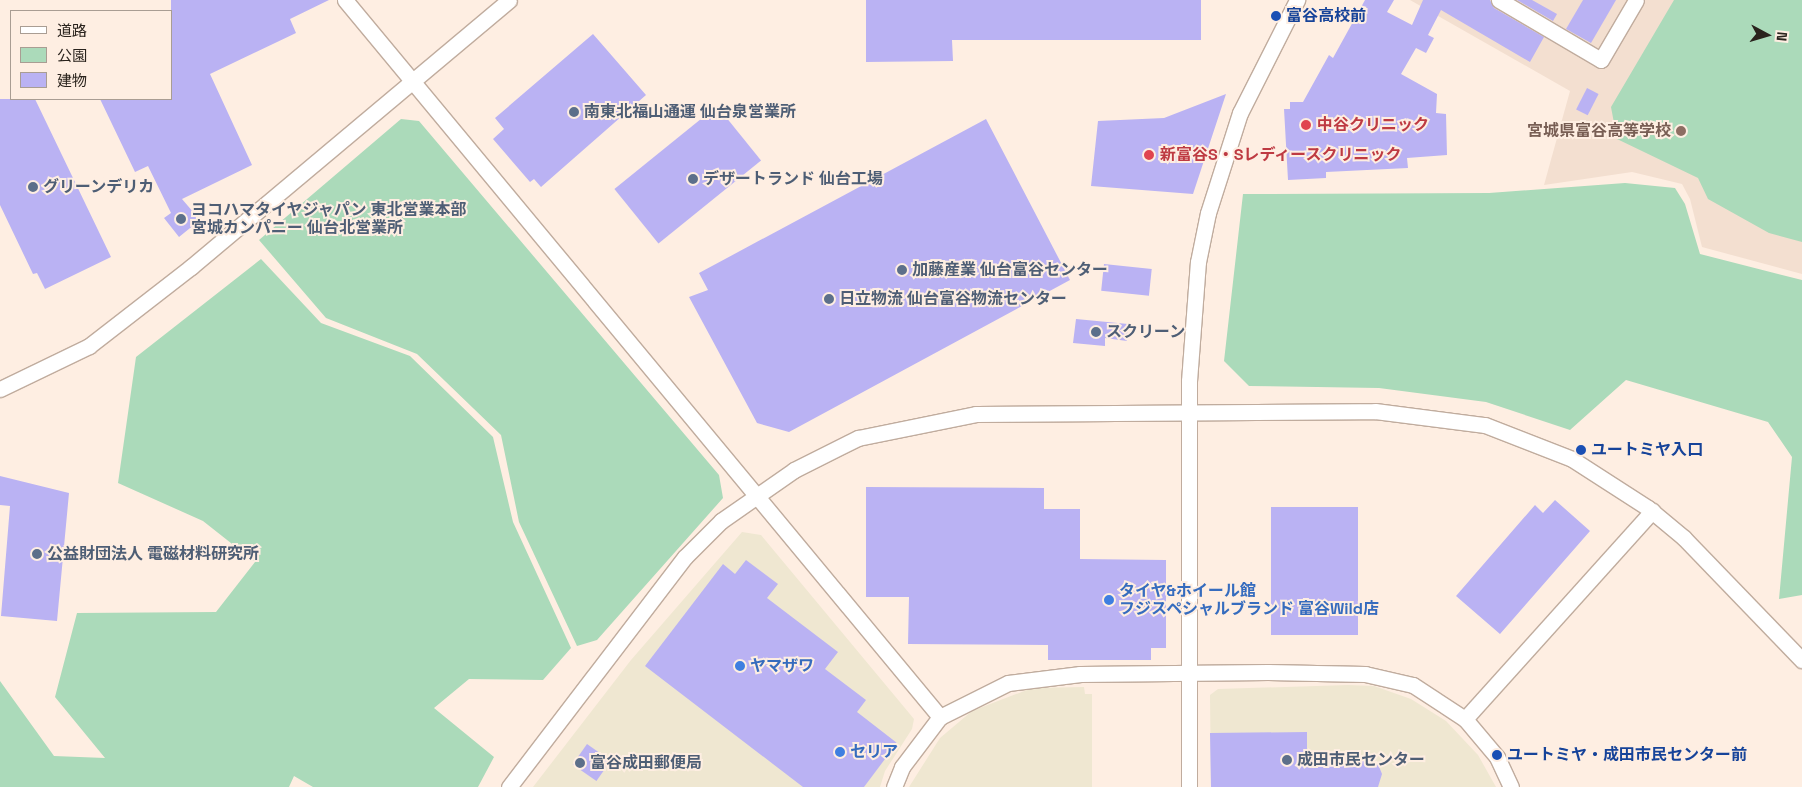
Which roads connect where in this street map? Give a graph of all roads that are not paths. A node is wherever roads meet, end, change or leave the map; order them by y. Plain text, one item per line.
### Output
1 (345, 0) edge
2 (509, 0) edge
3 (1297, 0) edge
4 (1498, 0) edge
5 (1636, 0) edge
6 (410, 82) junction
7 (0, 389) edge
8 (1189, 411) junction
9 (756, 495) junction
10 (1652, 511) junction
11 (1802, 660) edge
12 (1188, 673) junction
13 (940, 717) junction
14 (1465, 718) junction
15 (509, 787) edge
16 (894, 787) edge
17 (1189, 787) edge
18 (1511, 787) edge

1 - 6 street
2 - 6 street
3 - 8 street
4 - 5 street
6 - 7 street
6 - 9 street
8 - 9 street
8 - 10 street
8 - 12 street
9 - 13 street
9 - 15 street
10 - 11 street
10 - 14 street
12 - 13 street
12 - 14 street
12 - 17 street
13 - 16 street
14 - 18 street

